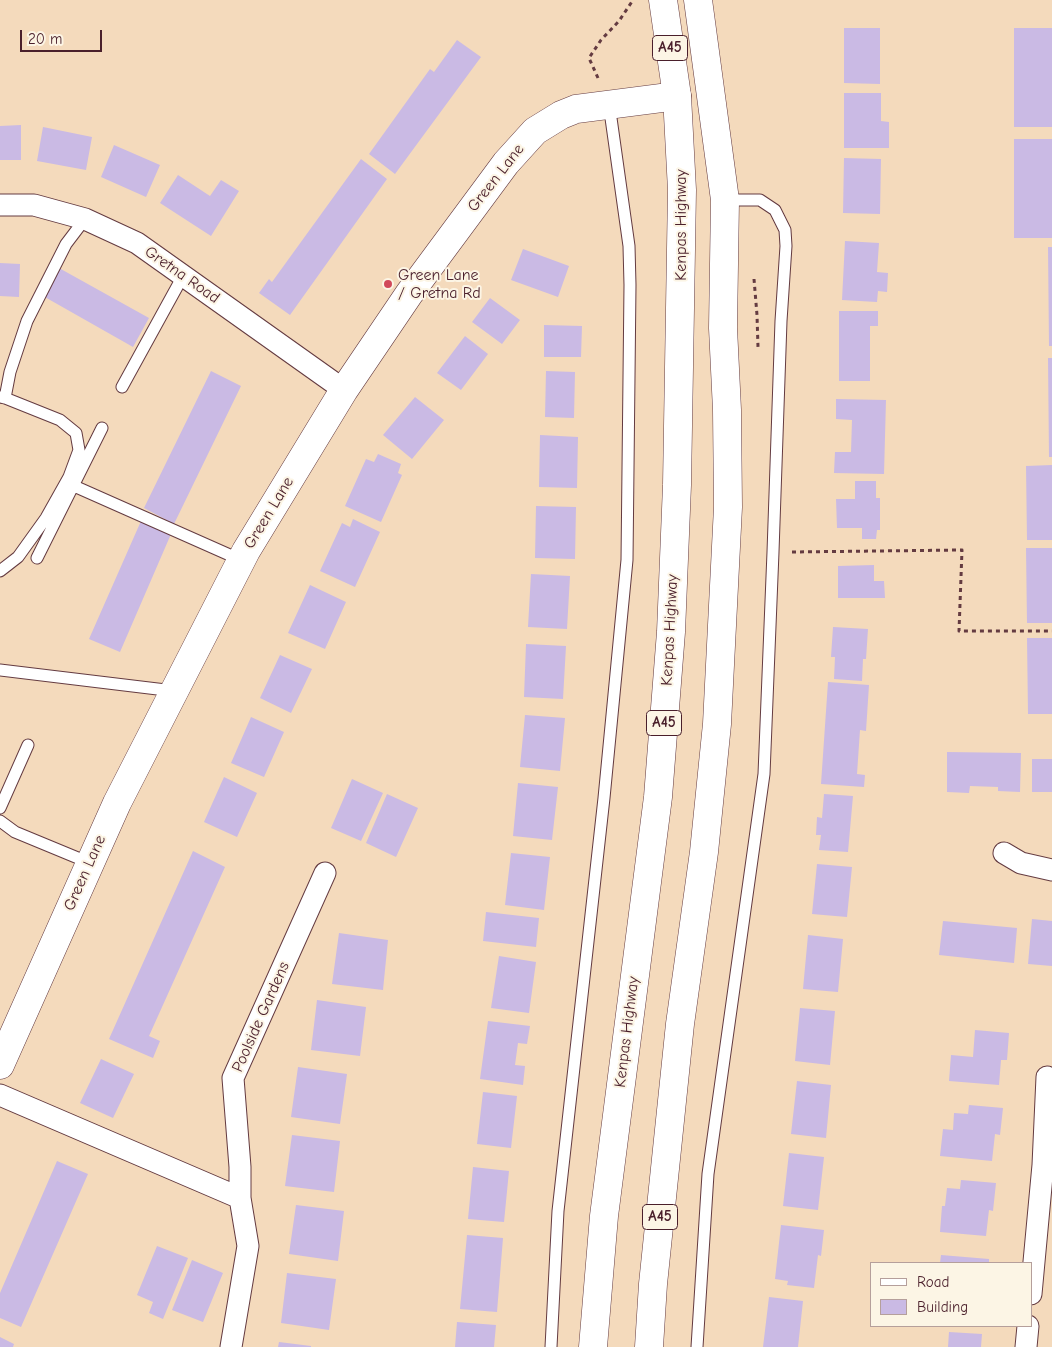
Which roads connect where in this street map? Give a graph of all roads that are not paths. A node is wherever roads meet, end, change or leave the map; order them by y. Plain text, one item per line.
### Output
1 (664, 0) edge
2 (698, 0) edge
3 (677, 96) junction
4 (609, 104) junction
5 (725, 200) junction
6 (0, 205) edge
7 (85, 219) junction
8 (183, 276) junction
9 (5, 372) edge
10 (122, 387) dead end
11 (344, 390) junction
12 (3, 398) edge
13 (102, 428) dead end
14 (74, 486) junction
15 (37, 558) dead end
16 (241, 560) junction
17 (0, 571) edge
18 (0, 670) edge
19 (174, 691) junction
20 (28, 745) dead end
21 (0, 808) edge
22 (0, 821) edge
23 (1004, 853) dead end
24 (90, 863) junction
25 (1052, 870) edge
26 (325, 873) dead end
27 (0, 1065) edge
28 (1047, 1078) dead end
29 (0, 1094) edge
30 (1047, 1165) edge
31 (240, 1198) junction
32 (653, 1284) junction
33 (1032, 1286) edge
34 (1028, 1327) edge
35 (231, 1347) edge
36 (551, 1347) edge
37 (593, 1347) edge
38 (636, 1347) edge
39 (649, 1347) edge
40 (697, 1347) edge
41 (1026, 1347) edge

1 - 3 main road, Kenpas Highway / A45
2 - 5 main road, A45
3 - 4 main road, Green Lane
3 - 37 main road, Kenpas Highway / A45
4 - 11 main road, Green Lane
4 - 36 lane
5 - 32 main road, A45
5 - 40 lane
6 - 7 street, Gretna Road
7 - 8 street, Gretna Road
7 - 9 lane
8 - 10 lane
8 - 11 street, Gretna Road
9 - 12 lane
11 - 16 main road, Green Lane
12 - 17 lane
13 - 14 lane
14 - 15 lane
14 - 16 lane
16 - 19 main road, Green Lane
18 - 19 lane
19 - 24 main road, Green Lane
20 - 21 lane
22 - 24 lane
23 - 25 street
24 - 27 main road, Green Lane
26 - 31 street, Poolside Gardens
28 - 30 street
29 - 31 street
30 - 33 street
31 - 35 street, Poolside Gardens
32 - 38 main road
32 - 39 main road, A45
34 - 41 street

